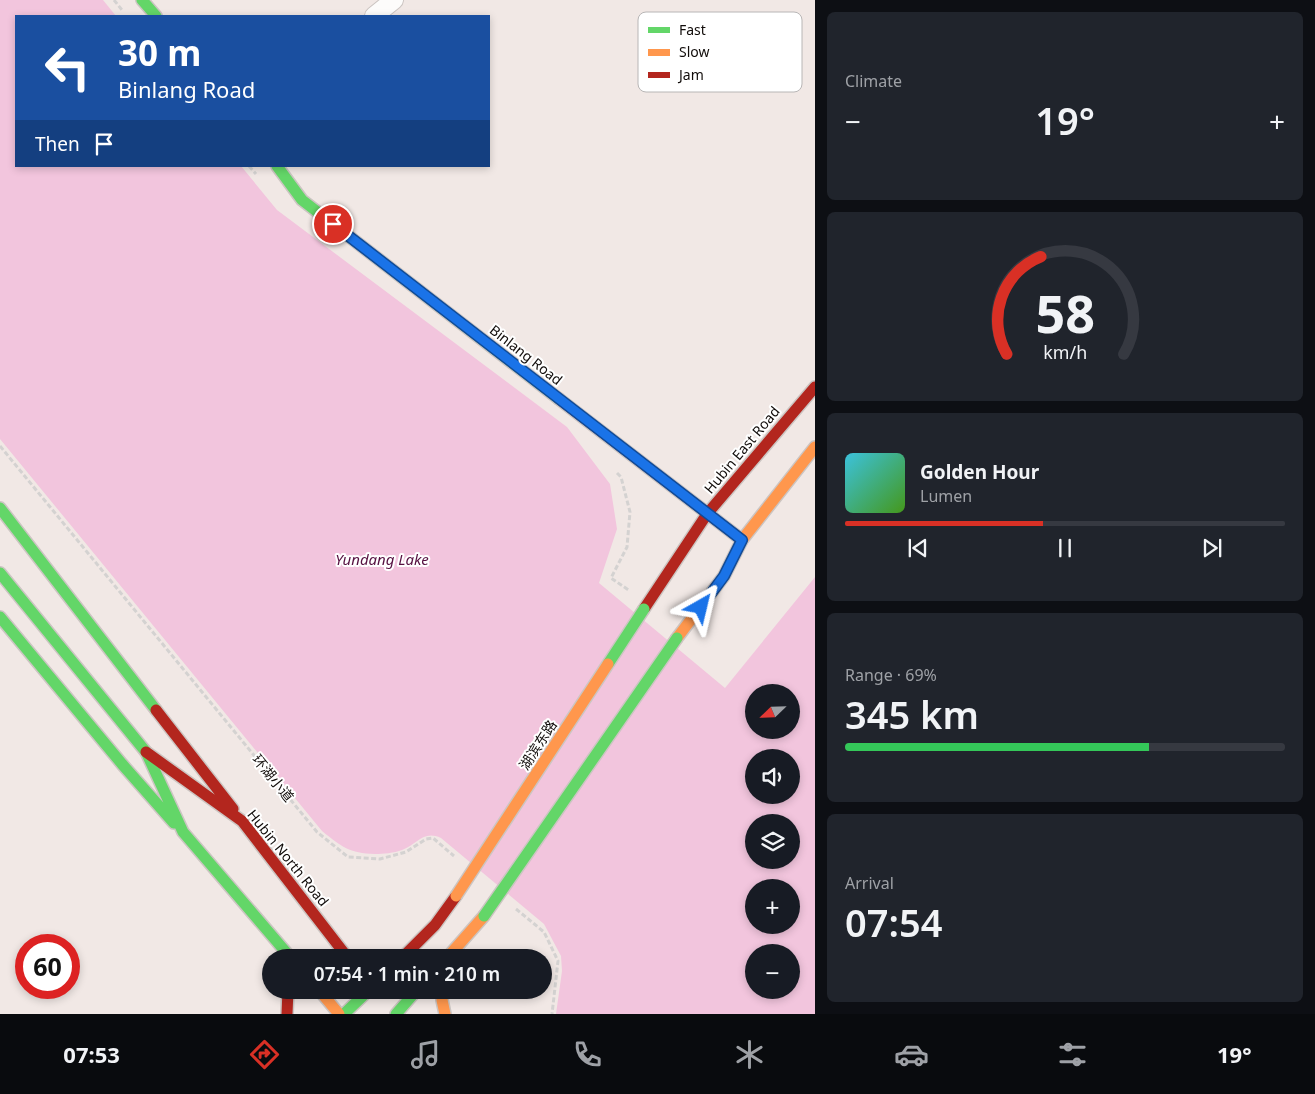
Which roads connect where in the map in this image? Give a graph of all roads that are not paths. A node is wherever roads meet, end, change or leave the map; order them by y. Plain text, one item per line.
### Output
1 (142, 0) edge
2 (394, 0) edge
3 (155, 15) edge
4 (375, 15) edge
5 (278, 167) edge
6 (815, 387) edge
7 (815, 447) edge
8 (0, 508) edge
9 (707, 514) junction
10 (742, 540) junction
11 (0, 573) edge
12 (644, 609) joint
13 (0, 617) edge
14 (146, 752) junction
15 (242, 821) junction
16 (183, 832) junction
17 (239, 896) junction
18 (484, 916) junction
19 (272, 949) edge
20 (283, 949) edge
21 (341, 949) edge
22 (411, 949) edge
23 (455, 949) edge
24 (460, 949) edge
25 (288, 999) edge
26 (327, 999) edge
27 (364, 999) edge
28 (407, 999) edge
29 (442, 999) edge
30 (392, 1012) edge
31 (287, 1014) edge
32 (340, 1014) edge
33 (344, 1014) edge
34 (445, 1014) edge

1 - 3 main road
2 - 4 street
5 - 9 main road, Binlang Road
6 - 9 main road, Hubin East Road
7 - 10 main road
8 - 15 main road
9 - 10 main road, Binlang Road
9 - 12 main road, Hubin East Road
10 - 18 main road, bridge
11 - 14 main road, Hubin North Road
12 - 22 main road, 湖滨东路, bridge
13 - 16 main road
14 - 15 main road, Hubin North Road
14 - 16 main road, Hubin North Road
15 - 21 main road, Hubin North Road
16 - 17 main road, Hubin North Road
17 - 19 main road
17 - 20 main road, Hubin North Road
18 - 23 main road
18 - 24 main road
25 - 31 main road
26 - 32 main road
27 - 33 main road
28 - 30 main road
29 - 34 main road

